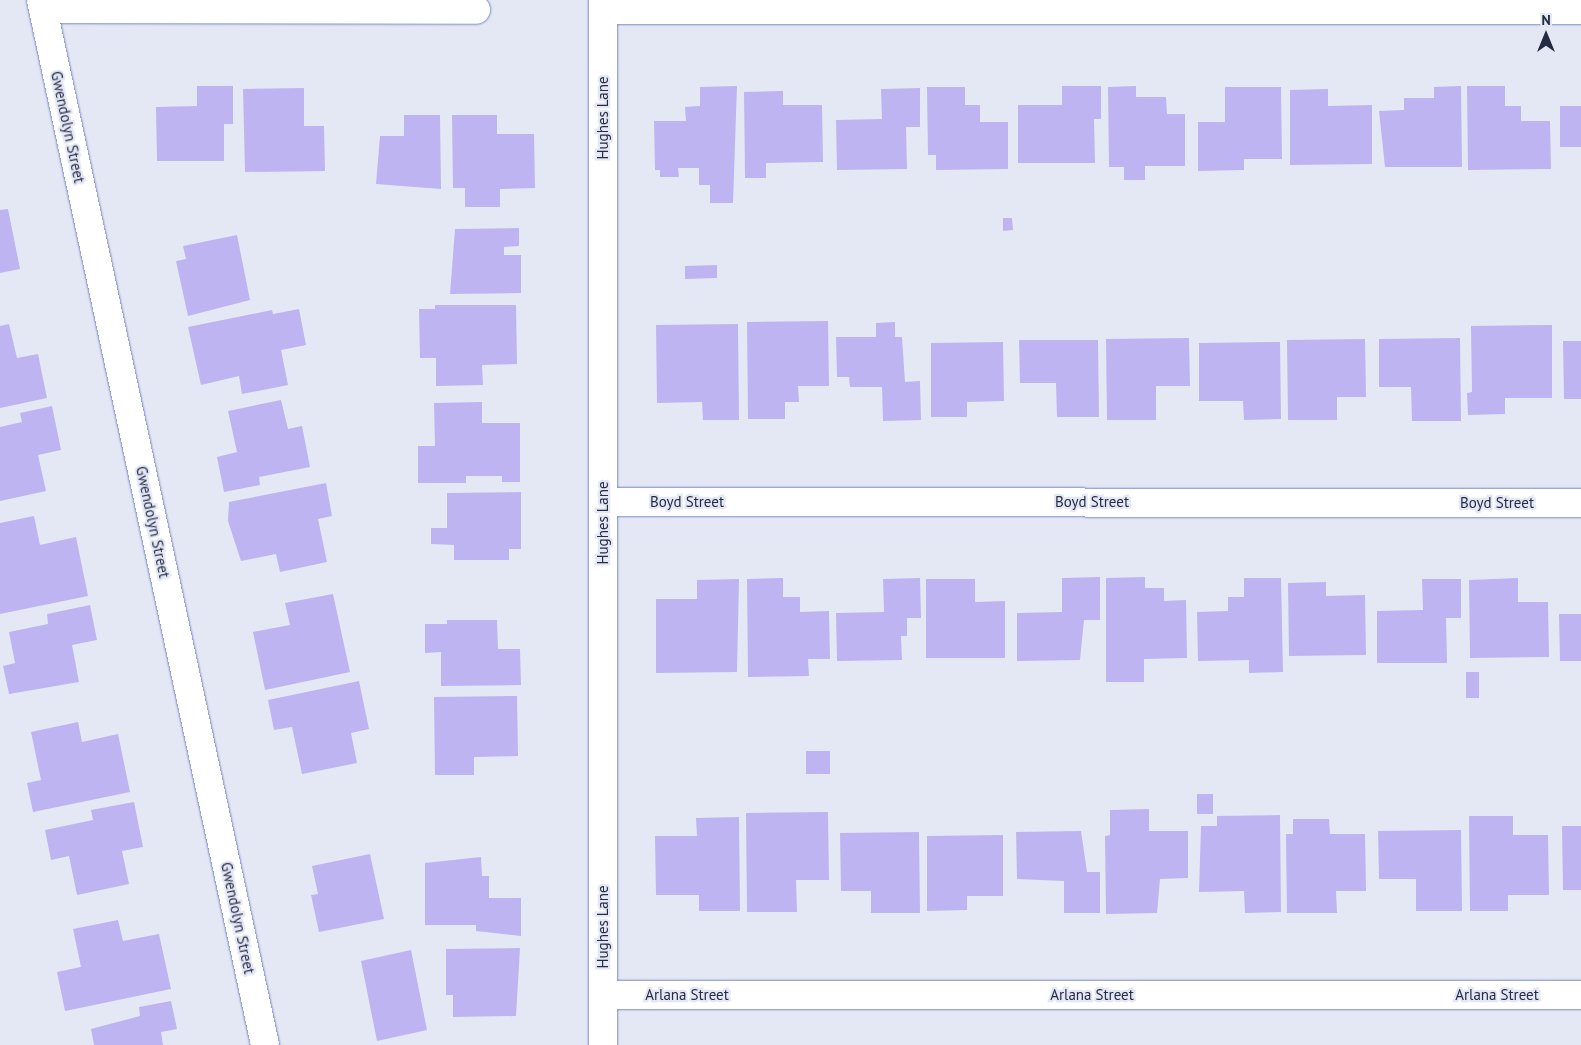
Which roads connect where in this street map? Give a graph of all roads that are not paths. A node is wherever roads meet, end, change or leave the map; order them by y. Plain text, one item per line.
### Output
1 (42, 5) edge
2 (604, 5) edge
3 (476, 10) dead end
4 (1581, 10) edge
5 (604, 502) junction
6 (1581, 503) edge
7 (603, 995) junction
8 (1581, 995) edge
9 (265, 1045) edge
10 (603, 1045) edge

1 - 3 street
1 - 9 street, Gwendolyn Street
2 - 4 street
2 - 5 street, Hughes Lane
5 - 6 street, Boyd Street
5 - 7 street, Hughes Lane
7 - 8 street, Arlana Street
7 - 10 street, Hughes Lane

